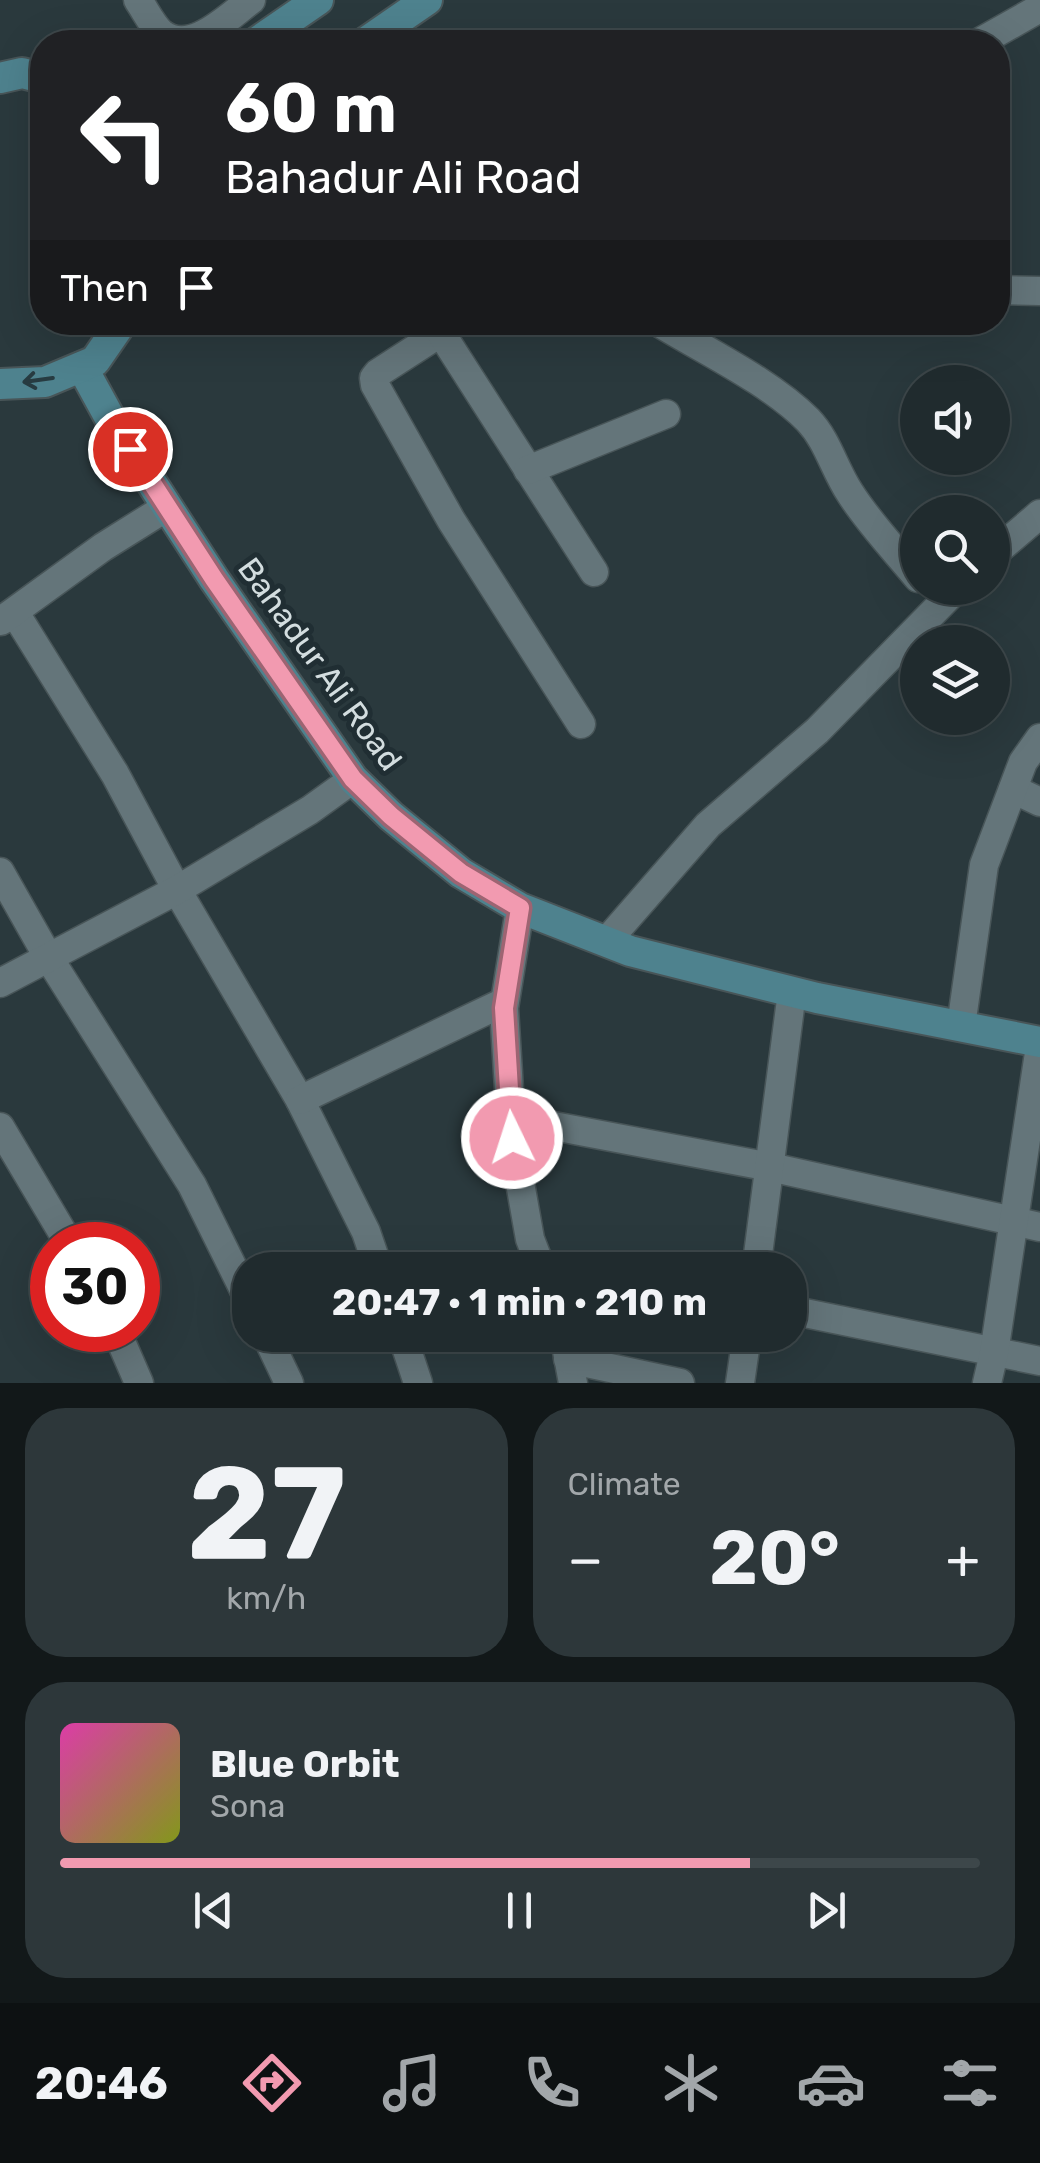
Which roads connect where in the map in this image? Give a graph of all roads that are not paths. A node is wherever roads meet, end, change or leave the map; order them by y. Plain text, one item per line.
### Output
1 (138, 0) edge
2 (251, 0) edge
3 (318, 0) edge
4 (428, 0) edge
5 (1040, 8) edge
6 (159, 30) edge
7 (209, 30) edge
8 (274, 30) edge
9 (384, 30) edge
10 (1001, 30) edge
11 (30, 75) edge
12 (0, 78) edge
13 (1010, 290) edge
14 (1040, 291) edge
15 (113, 335) edge
16 (438, 335) edge
17 (453, 335) edge
18 (679, 335) edge
19 (82, 367) junction
20 (0, 384) edge
21 (666, 414) dead end
22 (528, 470) junction
23 (167, 507) junction
24 (1040, 514) edge
25 (1010, 540) edge
26 (900, 556) edge
27 (594, 572) dead end
28 (929, 605) edge
29 (7, 617) edge
30 (581, 724) dead end
31 (1040, 738) edge
32 (353, 779) junction
33 (1013, 789) junction
34 (1040, 802) edge
35 (0, 872) edge
36 (177, 890) junction
37 (520, 908) junction
38 (606, 942) junction
39 (48, 955) junction
40 (0, 983) edge
41 (792, 992) junction
42 (504, 1002) junction
43 (961, 1026) junction
44 (1040, 1044) edge
45 (300, 1100) junction
46 (510, 1118) junction
47 (0, 1127) edge
48 (770, 1167) junction
49 (56, 1222) edge
50 (1027, 1224) edge
51 (373, 1252) edge
52 (535, 1252) edge
53 (758, 1252) edge
54 (232, 1265) edge
55 (807, 1314) edge
56 (125, 1352) edge
57 (274, 1352) edge
58 (408, 1352) edge
59 (745, 1352) edge
60 (994, 1353) junction
61 (569, 1359) edge
62 (1040, 1361) edge
63 (138, 1383) edge
64 (290, 1383) edge
65 (418, 1383) edge
66 (680, 1383) edge
67 (740, 1383) edge
68 (987, 1383) edge

1 - 6 street
2 - 7 street
3 - 8 street
4 - 9 street
5 - 10 street
11 - 12 street
13 - 14 street
15 - 19 street
16 - 30 street
17 - 22 street
18 - 26 street
19 -> 20 street
19 - 23 street, Bahadur Ali Road
21 - 22 street
22 - 27 street
23 - 29 street
23 - 32 street, Bahadur Ali Road
24 - 25 street
28 - 38 street
29 - 36 street
31 - 33 street
32 - 36 street
32 - 37 street, Bahadur Ali Road
33 - 34 street
33 - 43 street
35 - 39 street
36 - 39 street
36 - 45 street
37 - 38 street, Bahadur Ali Road
37 - 42 street
38 - 41 street, Bahadur Ali Road
39 - 40 street
39 - 54 street
41 - 43 street, Bahadur Ali Road
41 - 48 street
42 - 45 street
42 - 46 street
43 - 44 street, Bahadur Ali Road
44 - 50 street
45 - 51 street
46 - 48 street
46 - 52 street
47 - 49 street
48 - 50 street
48 - 53 street
50 - 60 street
55 - 60 street
56 - 63 street
57 - 64 street
58 - 65 street
59 - 67 street
60 - 62 street
60 - 68 street
61 - 66 street

